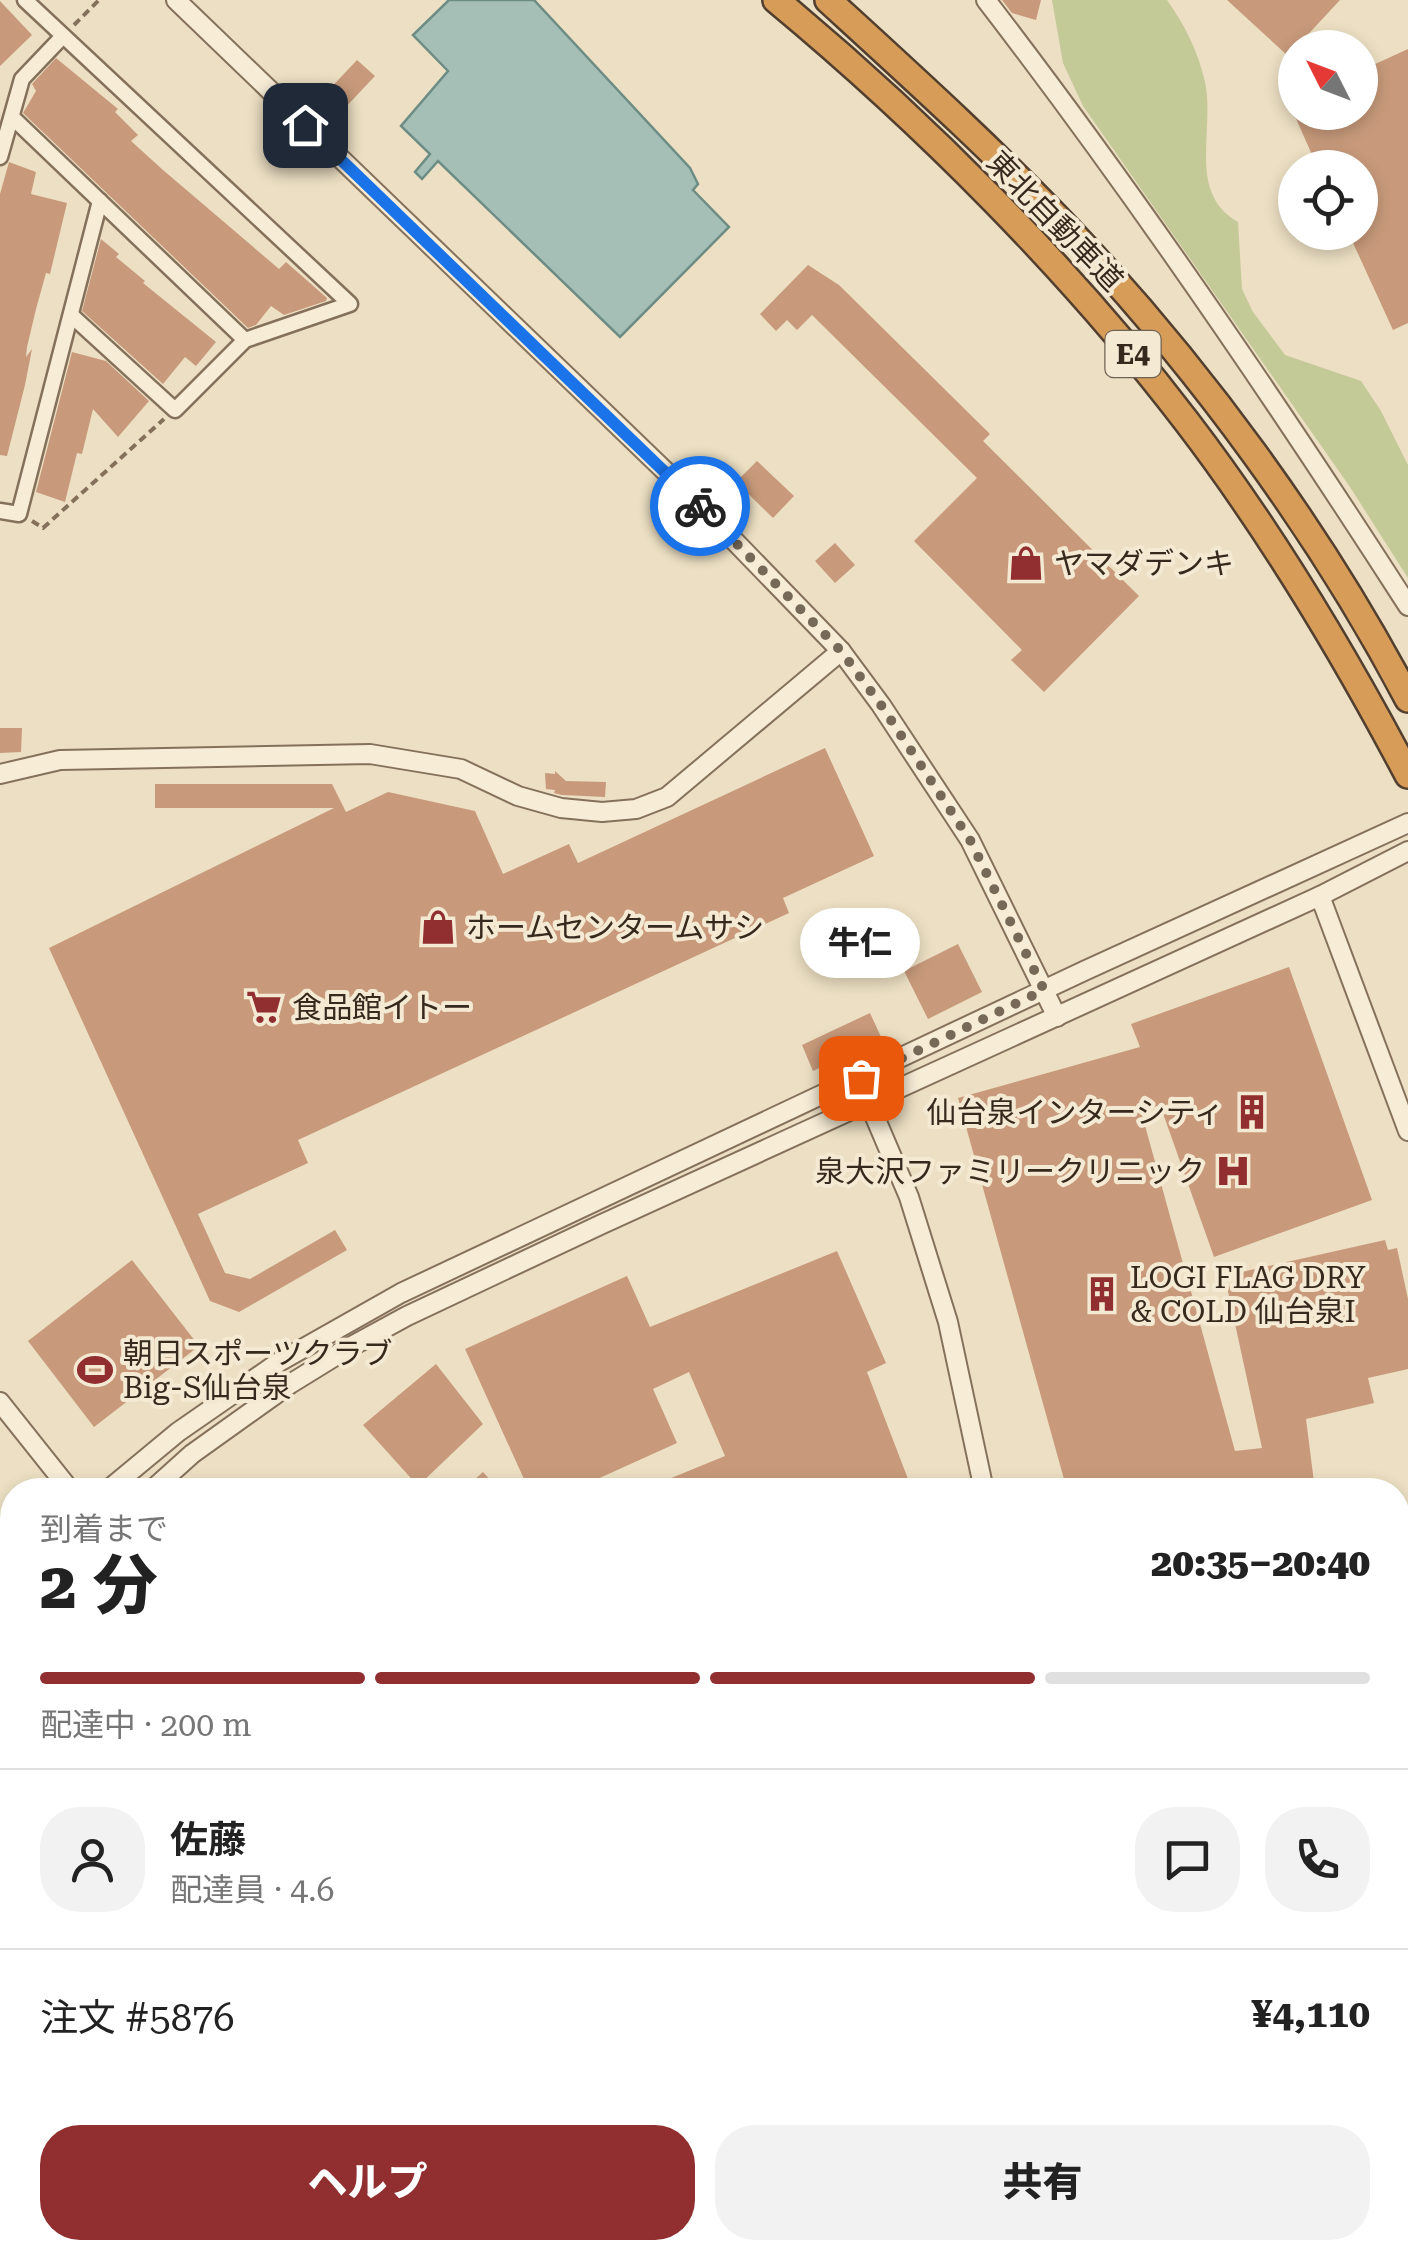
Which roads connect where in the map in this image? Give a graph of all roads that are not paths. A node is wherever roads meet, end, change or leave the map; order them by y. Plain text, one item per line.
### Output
1 (25, 0) edge
2 (176, 0) edge
3 (776, 0) edge
4 (828, 0) edge
5 (986, 0) edge
6 (67, 32) junction
7 (12, 117) junction
8 (0, 158) edge
9 (100, 201) junction
10 (70, 315) junction
11 (245, 340) junction
12 (0, 512) edge
13 (1408, 606) edge
14 (841, 651) junction
15 (1408, 699) edge
16 (0, 774) edge
17 (1408, 774) edge
18 (1400, 827) edge
19 (1406, 852) edge
20 (1320, 896) junction
21 (1044, 990) junction
22 (1057, 1017) junction
23 (869, 1103) junction
24 (1408, 1131) edge
25 (0, 1402) edge
26 (60, 1478) edge
27 (122, 1478) edge
28 (165, 1478) edge
29 (981, 1478) edge

1 - 6 street
2 - 14 street
3 - 17 highway, 東北自動車道 / E4
4 - 15 highway, 東北自動車道 / E4
5 - 13 street
6 - 7 street
6 - 11 street
7 - 8 street
7 - 9 street
9 - 10 street
9 - 11 street
10 - 11 street
10 - 12 street
14 - 16 street
14 - 21 street
18 - 21 street
19 - 20 street
20 - 22 street
20 - 24 street
21 - 22 street
21 - 27 street
22 - 23 street
23 - 28 street
23 - 29 street
25 - 26 street

